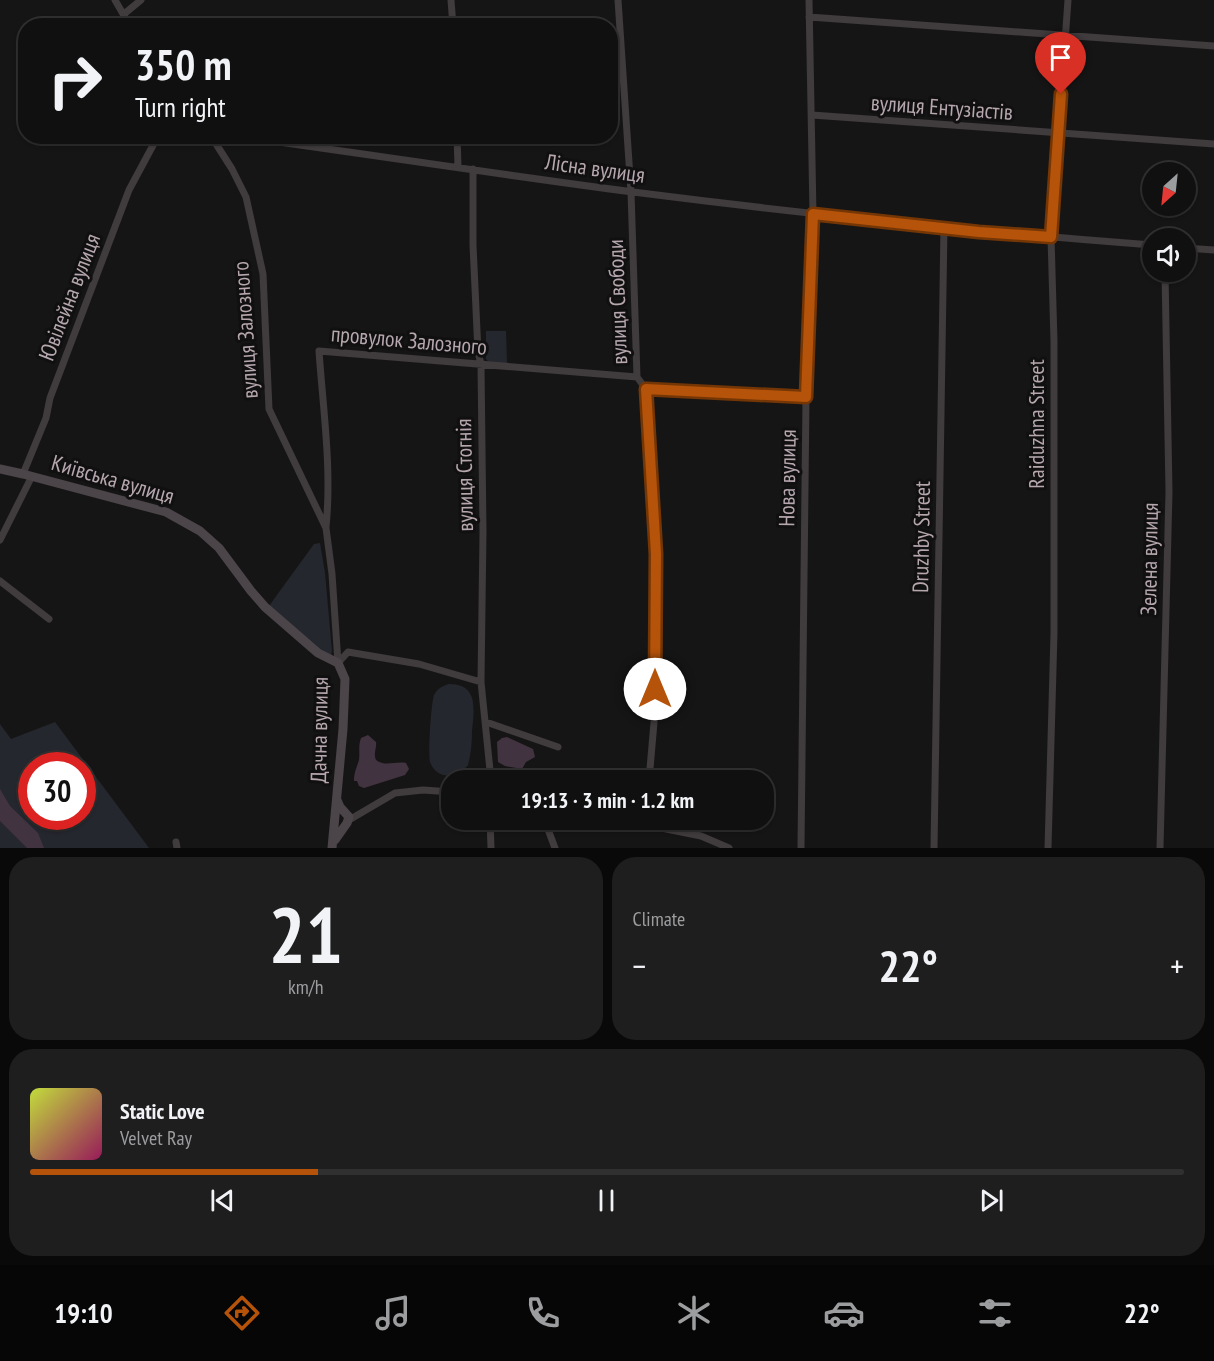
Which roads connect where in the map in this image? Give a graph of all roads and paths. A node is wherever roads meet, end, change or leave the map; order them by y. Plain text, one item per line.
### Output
1 (114, 0) edge
2 (141, 0) edge
3 (451, 0) edge
4 (618, 0) edge
5 (809, 0) edge
6 (1068, 0) edge
7 (124, 14) junction
8 (809, 17) junction
9 (126, 18) edge
10 (452, 18) edge
11 (1066, 35) junction
12 (1214, 46) edge
13 (812, 115) junction
14 (1058, 134) junction
15 (154, 144) edge
16 (215, 144) edge
17 (294, 144) edge
18 (457, 144) edge
19 (1214, 144) edge
20 (458, 166) junction
21 (473, 169) junction
22 (631, 192) junction
23 (813, 214) junction
24 (945, 227) junction
25 (1051, 237) junction
26 (1142, 245) edge
27 (1196, 249) edge
28 (1214, 250) edge
29 (1165, 282) edge
30 (481, 364) junction
31 (637, 376) junction
32 (646, 389) junction
33 (806, 397) junction
34 (0, 470) edge
35 (28, 475) junction
36 (326, 528) junction
37 (0, 540) edge
38 (0, 581) edge
39 (49, 619) dead end
40 (338, 663) junction
41 (481, 682) junction
42 (486, 722) junction
43 (558, 747) dead end
44 (490, 770) edge
45 (650, 770) edge
46 (441, 791) edge
47 (342, 817) junction
48 (490, 830) edge
49 (548, 830) edge
50 (677, 830) edge
51 (332, 846) edge
52 (490, 848) edge
53 (555, 848) edge
54 (729, 848) edge
55 (801, 848) edge
56 (934, 848) edge
57 (1048, 848) edge
58 (1160, 848) edge

1 - 7 street
2 - 7 street
3 - 10 street
4 - 22 street, вулиця Свободи
5 - 8 street, Нова вулиця
6 - 11 street, Raiduzhna Street
7 - 9 street
8 - 11 street
8 - 13 street, Нова вулиця
11 - 12 street
11 - 14 street, Raiduzhna Street
13 - 14 street, вулиця Ентузіастів
13 - 23 street, Нова вулиця
14 - 19 street, вулиця Ентузіастів
14 - 25 street, Raiduzhna Street
15 - 35 street, Ювілейна вулиця
16 - 36 street, вулиця Залозного
17 - 20 street, Лісна вулиця
18 - 20 street
20 - 21 street, Лісна вулиця
21 - 22 street, Лісна вулиця
21 - 30 street, вулиця Стогнія
22 - 23 street, Лісна вулиця
22 - 31 street, вулиця Свободи
23 - 24 street, Лісна вулиця
23 - 33 street, Нова вулиця
24 - 25 street, Лісна вулиця
24 - 56 street, Druzhby Street
25 - 26 street, Лісна вулиця
25 - 57 street, Raiduzhna Street
27 - 28 street
29 - 58 street, Зелена вулиця
30 - 31 street, провулок Залозного
30 - 36 street, провулок Залозного
30 - 41 street, вулиця Стогнія
31 - 32 street, вулиця Свободи
32 - 33 street
32 - 45 street, вулиця Свободи
33 - 55 street, Нова вулиця
34 - 35 street, Київська вулиця
35 - 37 street, Ювілейна вулиця
35 - 40 street, Київська вулиця
36 - 40 street, вулиця Залозного
38 - 39 street
40 - 41 street
40 - 47 street, Дачна вулиця
41 - 42 street, вулиця Стогнія
42 - 43 street
42 - 44 street, вулиця Стогнія
46 - 47 street
47 - 51 street
48 - 52 street
49 - 53 street
50 - 54 street

